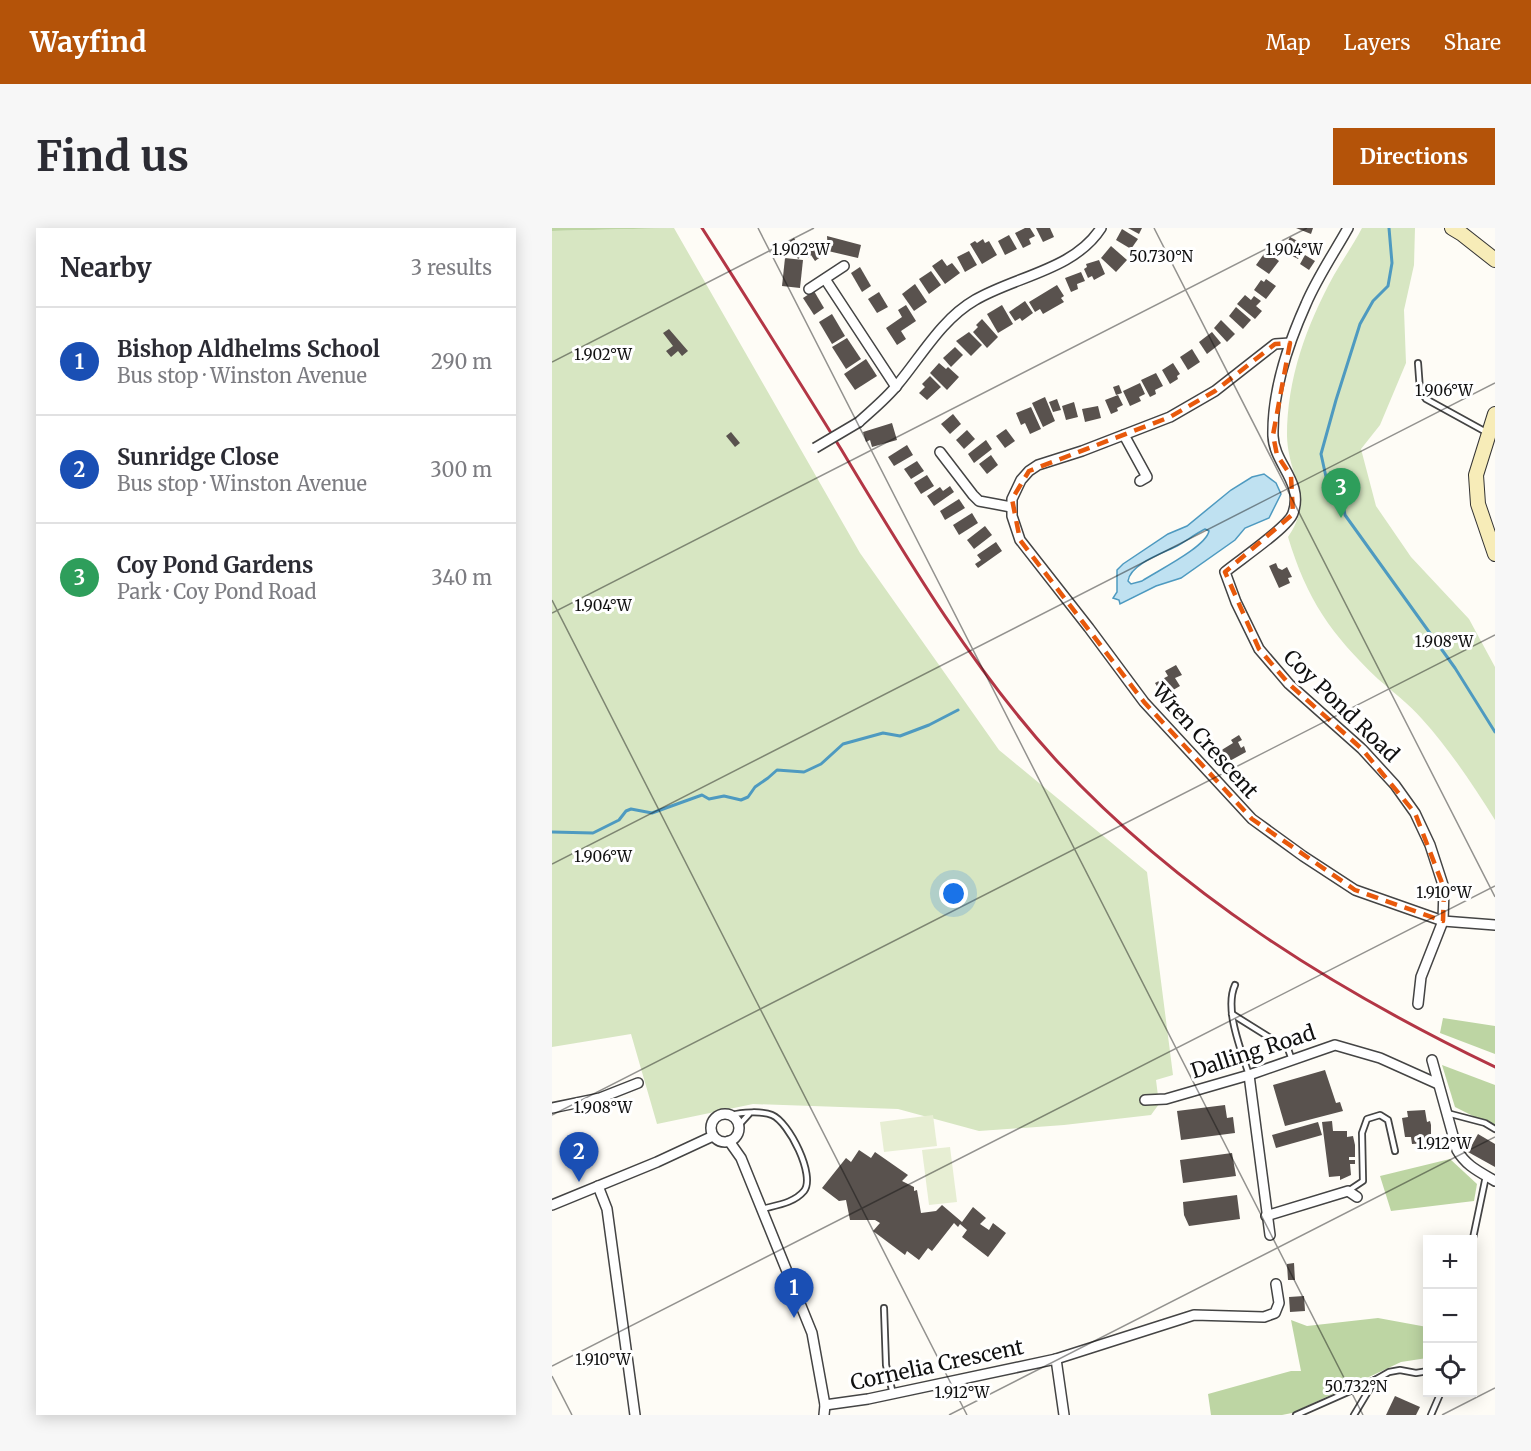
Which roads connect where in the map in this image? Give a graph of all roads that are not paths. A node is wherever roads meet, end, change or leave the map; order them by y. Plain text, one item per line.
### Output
1 (1101, 228) edge
2 (1348, 228) edge
3 (1452, 228) edge
4 (1495, 260) edge
5 (844, 266) dead end
6 (825, 279) junction
7 (809, 289) dead end
8 (1290, 344) junction
9 (1418, 363) dead end
10 (896, 387) junction
11 (1495, 414) edge
12 (1488, 433) junction
13 (1124, 435) junction
14 (815, 448) dead end
15 (940, 452) dead end
16 (1156, 471) dead end
17 (1011, 507) junction
18 (1495, 554) edge
19 (1443, 921) junction
20 (1495, 925) edge
21 (1235, 986) dead end
22 (1418, 1004) dead end
23 (1232, 1014) junction
24 (1292, 1060) junction
25 (1432, 1060) dead end
26 (1249, 1075) junction
27 (639, 1083) dead end
28 (1438, 1084) junction
29 (1145, 1100) dead end
30 (552, 1108) edge
31 (1447, 1113) junction
32 (750, 1114) junction
33 (732, 1115) junction
34 (739, 1125) junction
35 (1495, 1129) edge
36 (713, 1136) junction
37 (729, 1141) junction
38 (1395, 1151) dead end
39 (1491, 1178) edge
40 (598, 1186) junction
41 (1348, 1191) junction
42 (1357, 1197) dead end
43 (552, 1205) edge
44 (762, 1209) junction
45 (1266, 1216) junction
46 (1270, 1235) dead end
47 (1475, 1235) edge
48 (1276, 1284) dead end
49 (884, 1308) dead end
50 (1056, 1359) junction
51 (1423, 1372) edge
52 (1374, 1380) junction
53 (893, 1394) junction
54 (1439, 1397) edge
55 (824, 1410) edge
56 (635, 1415) edge
57 (1064, 1415) edge
58 (1296, 1415) edge
59 (1354, 1415) edge
60 (1431, 1415) edge

1 - 10 street
2 - 8 street, Coy Pond Road
3 - 4 street
5 - 6 street
6 - 7 street
6 - 10 street
8 - 13 street
8 - 19 street, Coy Pond Road
9 - 12 lane
10 - 14 street, bridge
11 - 12 street
12 - 18 street
13 - 16 street
13 - 17 street
15 - 17 street
17 - 19 street, Wren Crescent
19 - 20 street, Wren Crescent
19 - 22 street, Coy Pond Road
21 - 23 lane
23 - 24 lane
23 - 26 lane
24 - 26 street, Dalling Road
24 - 28 street, Dalling Road
25 - 28 street
26 - 29 street, Dalling Road
26 - 45 street
27 - 30 street
28 - 31 street
31 - 35 lane
31 - 39 street
32 - 33 lane
32 - 34 lane
32 - 44 lane
33 - 34 street
33 - 36 street
34 - 37 street
36 - 37 street
36 - 40 street
37 - 44 street
38 - 41 lane
39 - 47 lane
40 - 43 street
40 - 56 street
41 - 42 street
41 - 45 street
44 - 55 street
45 - 46 street
48 - 50 street, Cornelia Crescent
49 - 53 lane
50 - 53 street, Cornelia Crescent
50 - 57 street, Cornelia Crescent
51 - 52 lane
52 - 58 lane
52 - 59 lane
53 - 55 street, Cornelia Crescent
54 - 60 lane

